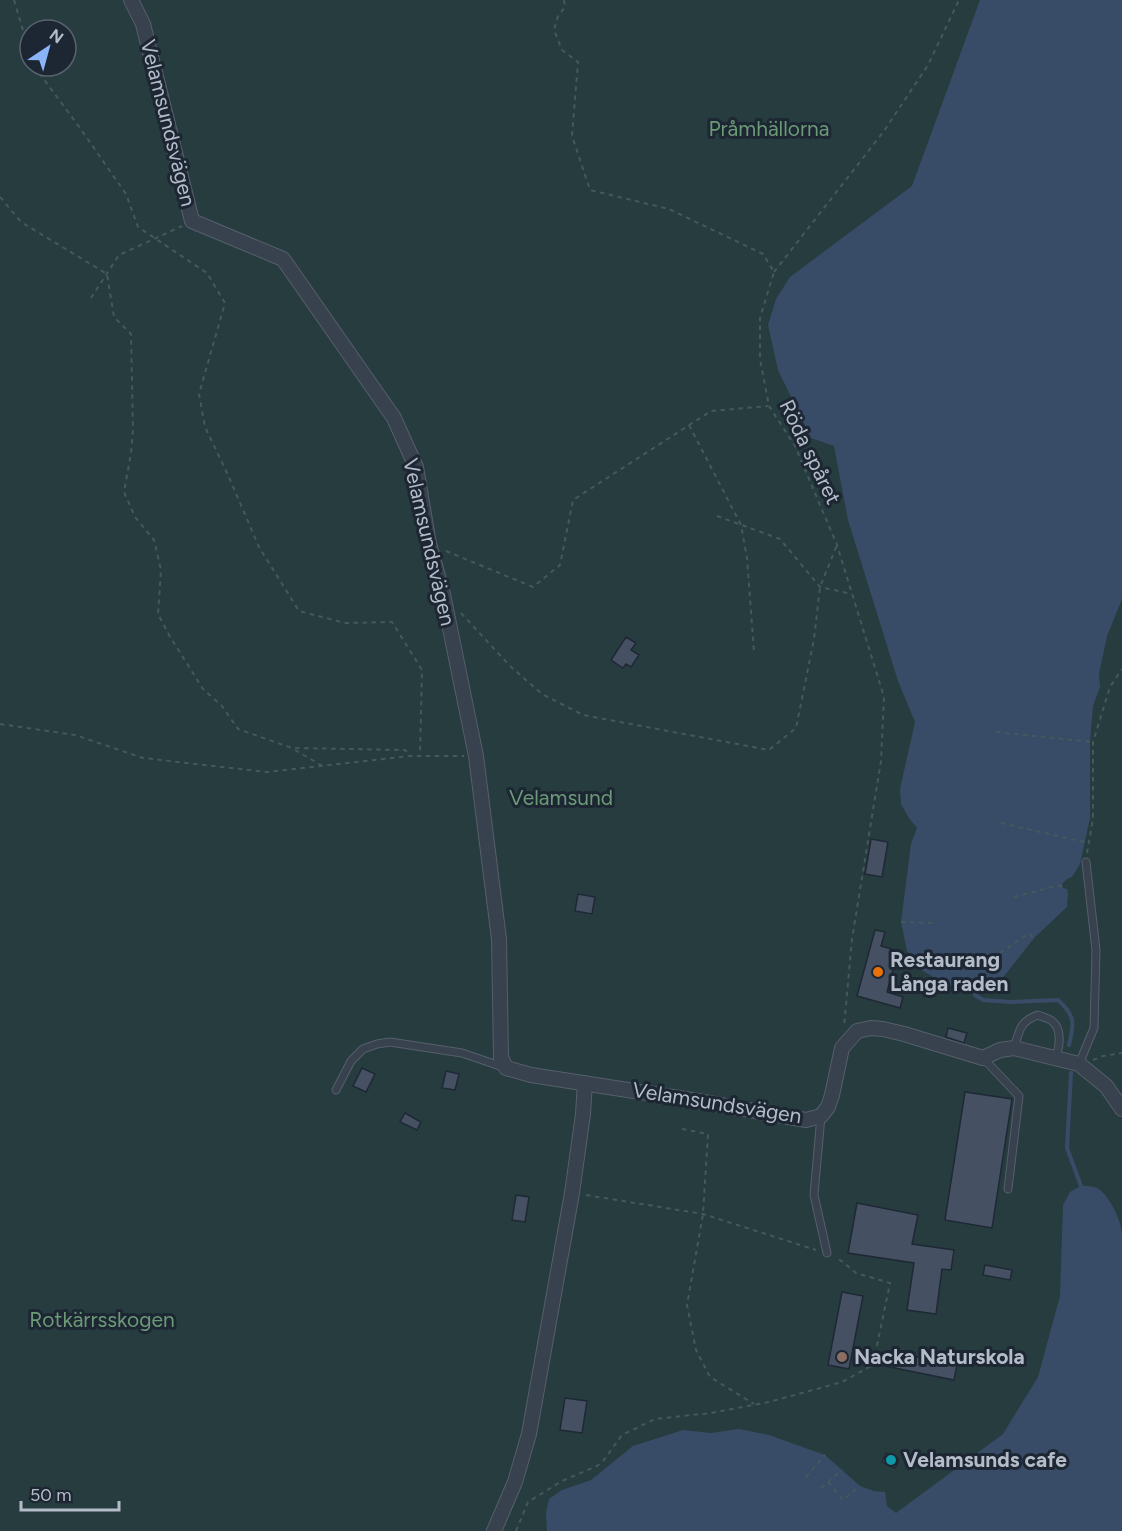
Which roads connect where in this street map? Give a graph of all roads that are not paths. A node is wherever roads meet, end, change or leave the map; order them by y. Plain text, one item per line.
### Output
1 (131, 0) edge
2 (1086, 862) road end
3 (1014, 1048) junction
4 (983, 1058) junction
5 (1056, 1058) junction
6 (1081, 1065) junction
7 (506, 1068) junction
8 (585, 1083) junction
9 (336, 1090) dead end
10 (1122, 1109) edge
11 (821, 1116) junction
12 (1008, 1189) dead end
13 (827, 1253) road end
14 (494, 1531) edge

1 - 7 street, Velamsundsvägen
2 - 6 lane
3 - 4 street
3 - 5 street
3 - 5 lane
4 - 11 street, Velamsundsvägen
4 - 12 lane
5 - 6 street
6 - 10 street
7 - 8 street, Velamsundsvägen
7 - 9 lane
8 - 11 street, Velamsundsvägen
8 - 14 street
11 - 13 lane

